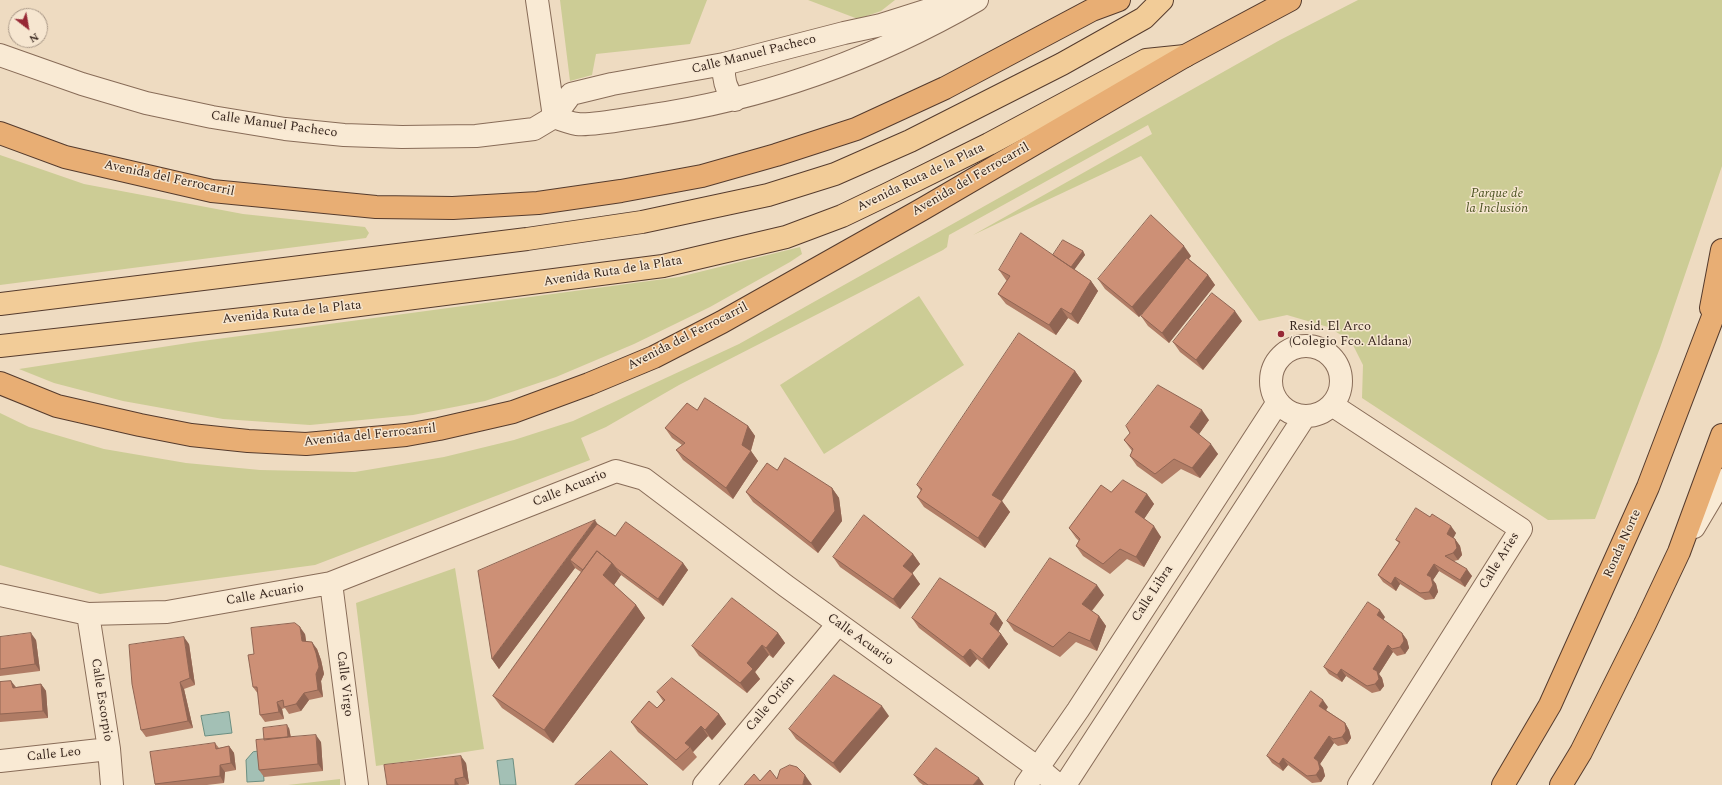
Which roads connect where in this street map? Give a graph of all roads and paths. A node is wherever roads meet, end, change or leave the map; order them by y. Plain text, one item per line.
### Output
1 (537, 0) edge
2 (1119, 0) edge
3 (1162, 0) edge
4 (1290, 0) edge
5 (1300, 0) edge
6 (970, 4) edge
7 (1261, 17) junction
8 (806, 43) junction
9 (0, 55) edge
10 (1185, 56) junction
11 (724, 64) junction
12 (814, 76) junction
13 (735, 100) junction
14 (554, 117) junction
15 (0, 133) edge
16 (1722, 250) edge
17 (1722, 293) edge
18 (0, 304) edge
19 (1705, 341) junction
20 (0, 346) edge
21 (0, 383) edge
22 (1278, 402) junction
23 (1332, 404) junction
24 (1305, 416) junction
25 (1722, 435) edge
26 (1722, 480) edge
27 (1679, 552) junction
28 (331, 583) junction
29 (0, 595) edge
30 (88, 614) junction
31 (838, 624) junction
32 (108, 749) junction
33 (0, 761) edge
34 (1032, 776) edge
35 (112, 785) edge
36 (357, 785) edge
37 (704, 785) edge
38 (1058, 785) edge
39 (1065, 785) edge
40 (1359, 785) edge
41 (1503, 785) edge
42 (1561, 785) edge

1 - 14 street
2 - 15 highway, Avenida del Ferrocarril
3 - 18 main road
4 - 7 highway, Avenida del Ferrocarril
5 - 7 highway
6 - 8 street, Calle Manuel Pacheco
6 - 12 street, Calle Manuel Pacheco
7 - 10 highway, Avenida del Ferrocarril
8 - 11 street, Calle Manuel Pacheco
8 - 12 street
9 - 14 street, Calle Manuel Pacheco
10 - 20 main road, Avenida Ruta de la Plata
10 - 21 highway, Avenida del Ferrocarril
11 - 13 street
11 - 14 street, Calle Manuel Pacheco
12 - 13 street, Calle Manuel Pacheco
13 - 14 street, Calle Manuel Pacheco
16 - 19 highway
17 - 19 highway, Ronda Norte
19 - 41 highway, Ronda Norte
22 - 23 street
22 - 24 street
22 - 34 street, Calle Libra
23 - 24 street
23 - 40 street, Calle Aries
24 - 39 street
25 - 27 highway
26 - 27 street
27 - 42 highway
28 - 30 street, Calle Acuario
28 - 31 street, Calle Acuario
28 - 36 street, Calle Virgo
29 - 30 street, Calle Acuario
30 - 32 street, Calle Escorpio
31 - 34 street, Calle Acuario
31 - 37 street, Calle Orión
32 - 33 street, Calle Leo
32 - 35 street, Calle Escorpio
34 - 38 street, Calle Acuario

